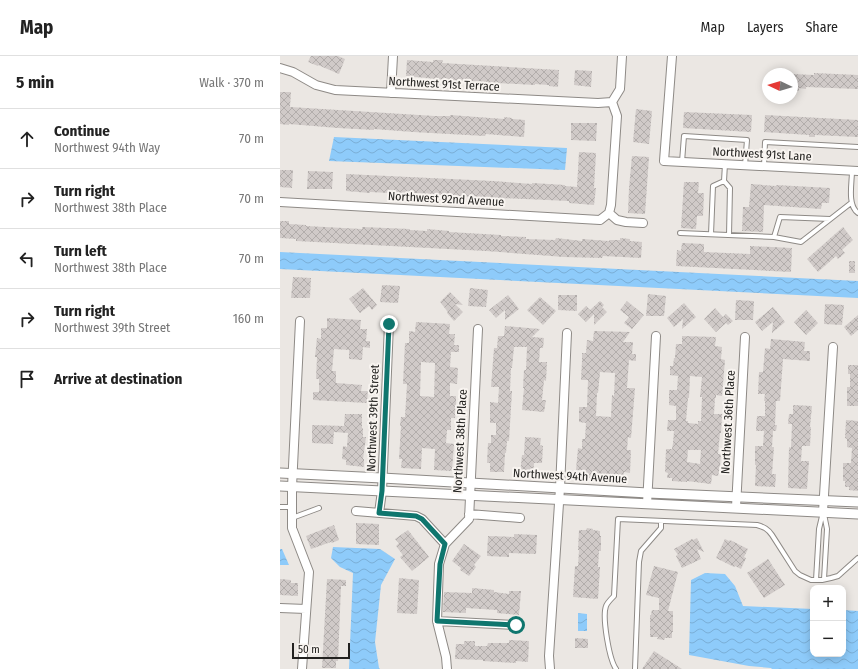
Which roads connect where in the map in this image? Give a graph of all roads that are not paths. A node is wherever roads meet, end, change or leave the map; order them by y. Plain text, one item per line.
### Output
1 (393, 56) edge
2 (622, 56) edge
3 (672, 56) edge
4 (280, 68) edge
5 (391, 93) junction
6 (612, 102) junction
7 (858, 147) edge
8 (682, 162) junction
9 (725, 164) junction
10 (745, 165) junction
11 (764, 166) junction
12 (855, 171) edge
13 (724, 181) junction
14 (280, 202) edge
15 (851, 203) junction
16 (609, 213) junction
17 (858, 213) edge
18 (830, 219) junction
19 (643, 223) dead end
20 (680, 233) dead end
21 (711, 234) junction
22 (729, 235) junction
23 (774, 236) junction
24 (300, 321) dead end
25 (389, 324) dead end
26 (478, 329) dead end
27 (567, 333) dead end
28 (656, 336) dead end
29 (745, 337) dead end
30 (833, 347) dead end
31 (280, 474) edge
32 (293, 474) junction
33 (382, 478) junction
34 (470, 483) junction
35 (280, 486) edge
36 (292, 487) junction
37 (560, 488) junction
38 (382, 491) junction
39 (648, 493) junction
40 (469, 495) junction
41 (737, 496) junction
42 (559, 499) junction
43 (825, 500) junction
44 (858, 502) edge
45 (647, 504) junction
46 (280, 507) edge
47 (736, 507) junction
48 (292, 508) junction
49 (319, 508) dead end
50 (356, 510) dead end
51 (823, 512) junction
52 (379, 513) junction
53 (469, 514) junction
54 (858, 514) edge
55 (292, 518) junction
56 (520, 518) dead end
57 (661, 521) junction
58 (445, 544) junction
59 (858, 558) edge
60 (824, 579) junction
61 (816, 580) junction
62 (280, 608) edge
63 (306, 609) junction
64 (437, 621) junction
65 (516, 625) dead end
66 (302, 669) edge
67 (447, 669) edge
68 (550, 669) edge
69 (616, 669) edge
70 (635, 669) edge

1 - 5 street
2 - 6 street
3 - 8 street, Northwest 91st Lane
4 - 5 street, Northwest 91st Terrace
5 - 6 street, Northwest 91st Terrace
6 - 16 street
7 - 11 lane
8 - 9 street, Northwest 91st Lane
8 - 10 lane
9 - 10 street, Northwest 91st Lane
9 - 13 lane
10 - 11 street, Northwest 91st Lane
11 - 12 street, Northwest 91st Lane
12 - 15 lane
13 - 21 lane
13 - 22 lane
14 - 16 street, Northwest 92nd Avenue
15 - 17 lane
15 - 18 lane
16 - 19 street
18 - 23 lane
18 - 23 lane
20 - 21 lane
21 - 22 lane
22 - 23 lane
24 - 32 street
25 - 33 street, Northwest 39th Street
26 - 34 street, Northwest 38th Place
27 - 37 street
28 - 39 street
29 - 41 street, Northwest 36th Place
30 - 43 street
31 - 32 street, Northwest 94th Avenue
32 - 33 street, Northwest 94th Avenue
32 - 36 street
33 - 34 street, Northwest 94th Avenue
33 - 38 street, Northwest 39th Street
34 - 37 street, Northwest 94th Avenue
34 - 40 street, Northwest 38th Place
35 - 36 street, Northwest 94th Avenue
36 - 38 street, Northwest 94th Avenue
36 - 48 street
37 - 39 street, Northwest 94th Avenue
37 - 42 street
38 - 40 street, Northwest 94th Avenue
38 - 52 street, Northwest 39th Street
39 - 41 street, Northwest 94th Avenue
39 - 45 street
40 - 42 street, Northwest 94th Avenue
40 - 53 street, Northwest 38th Place
41 - 43 street, Northwest 94th Avenue
41 - 47 street, Northwest 36th Place
42 - 45 street, Northwest 94th Avenue
42 - 68 street
43 - 44 street, Northwest 94th Avenue
43 - 51 street
45 - 47 street, Northwest 94th Avenue
46 - 48 lane
47 - 51 street, Northwest 94th Avenue
48 - 55 street
49 - 55 lane
50 - 52 street
51 - 54 street, Northwest 94th Avenue
51 - 60 lane
51 - 61 lane
52 - 58 street
53 - 56 street
53 - 58 street
55 - 63 street
57 - 61 lane
57 - 69 lane
57 - 70 lane
58 - 64 street
59 - 60 lane
60 - 61 lane
62 - 63 street
63 - 66 street
64 - 65 street
64 - 67 street

